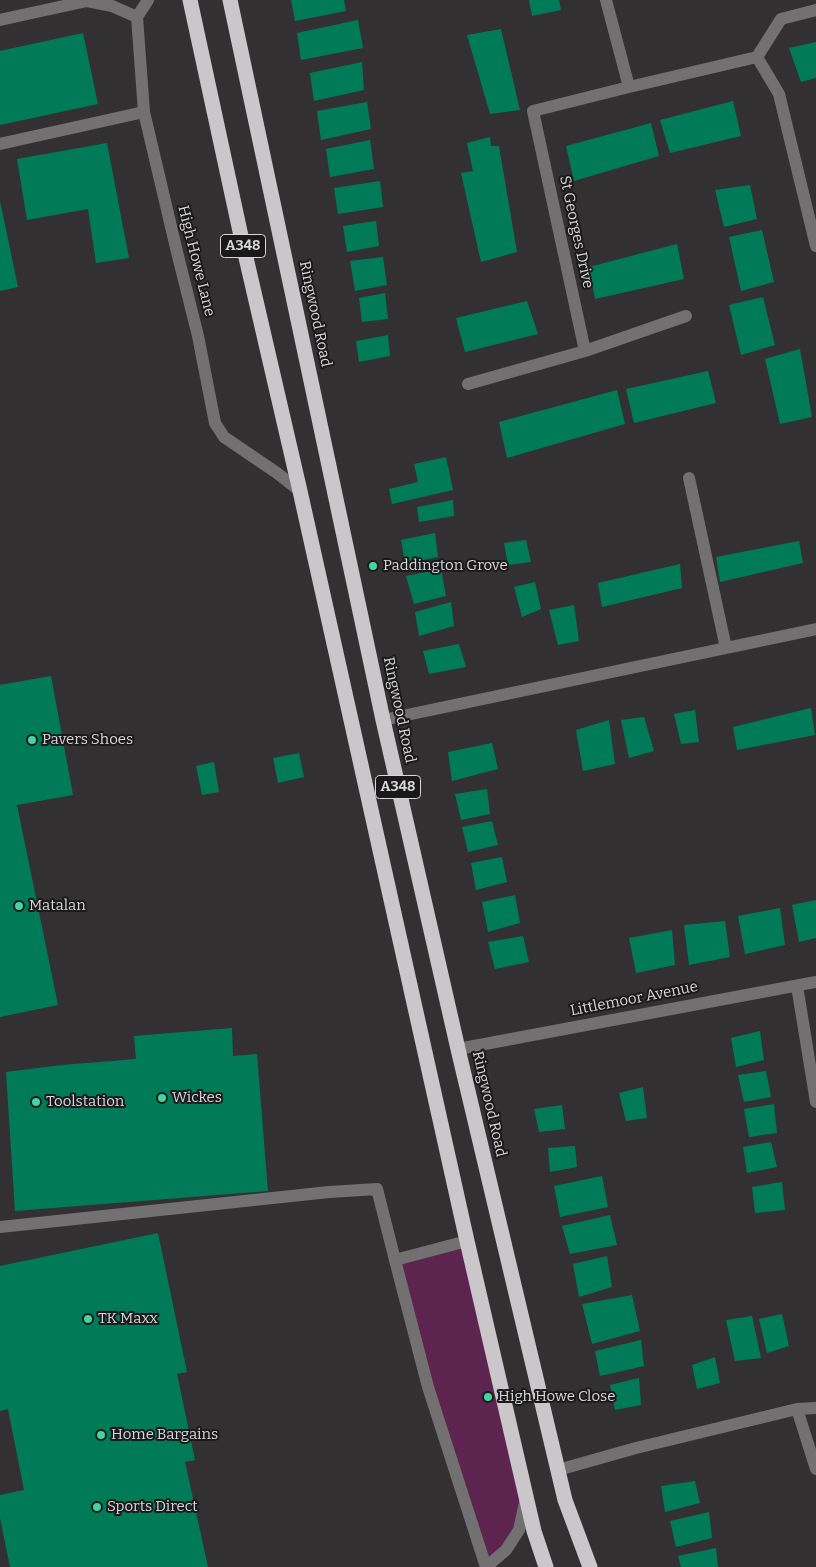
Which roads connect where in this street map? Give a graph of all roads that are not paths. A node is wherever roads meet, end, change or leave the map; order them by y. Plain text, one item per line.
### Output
1 (148, 0) edge
2 (190, 0) edge
3 (230, 0) edge
4 (606, 0) edge
5 (110, 3) edge
6 (816, 10) edge
7 (137, 17) junction
8 (0, 20) edge
9 (757, 57) junction
10 (629, 87) junction
11 (144, 112) junction
12 (0, 144) edge
13 (816, 246) edge
14 (686, 316) dead end
15 (585, 351) junction
16 (468, 384) dead end
17 (689, 478) dead end
18 (300, 491) junction
19 (816, 629) edge
20 (726, 648) junction
21 (382, 720) junction
22 (816, 982) edge
23 (797, 986) junction
24 (458, 1049) junction
25 (816, 1102) edge
26 (0, 1227) edge
27 (467, 1241) junction
28 (395, 1260) junction
29 (816, 1408) edge
30 (796, 1410) junction
31 (816, 1469) edge
32 (558, 1470) junction
33 (526, 1496) junction
34 (486, 1567) edge
35 (546, 1567) edge
36 (590, 1567) edge

1 - 7 street
2 - 18 highway, A348
3 - 21 highway, Ringwood Road / A348
4 - 10 street
5 - 7 street
5 - 8 street
6 - 9 street
7 - 11 street, High Howe Lane
9 - 10 street, St Georges Drive
9 - 13 street
10 - 15 street, St Georges Drive
11 - 12 street
11 - 18 street, High Howe Lane
14 - 15 street
15 - 16 street
17 - 20 street
18 - 27 highway, A348
19 - 20 street
20 - 21 street
21 - 24 highway, Ringwood Road / A348
22 - 23 street, Littlemoor Avenue
23 - 24 street, Littlemoor Avenue
23 - 25 street
24 - 32 highway, Ringwood Road / A348
26 - 28 street
27 - 28 street
27 - 33 highway, A348
28 - 34 street
29 - 30 street
30 - 31 street
30 - 32 street
32 - 36 highway, Ringwood Road / A348
33 - 34 street
33 - 35 highway, A348

